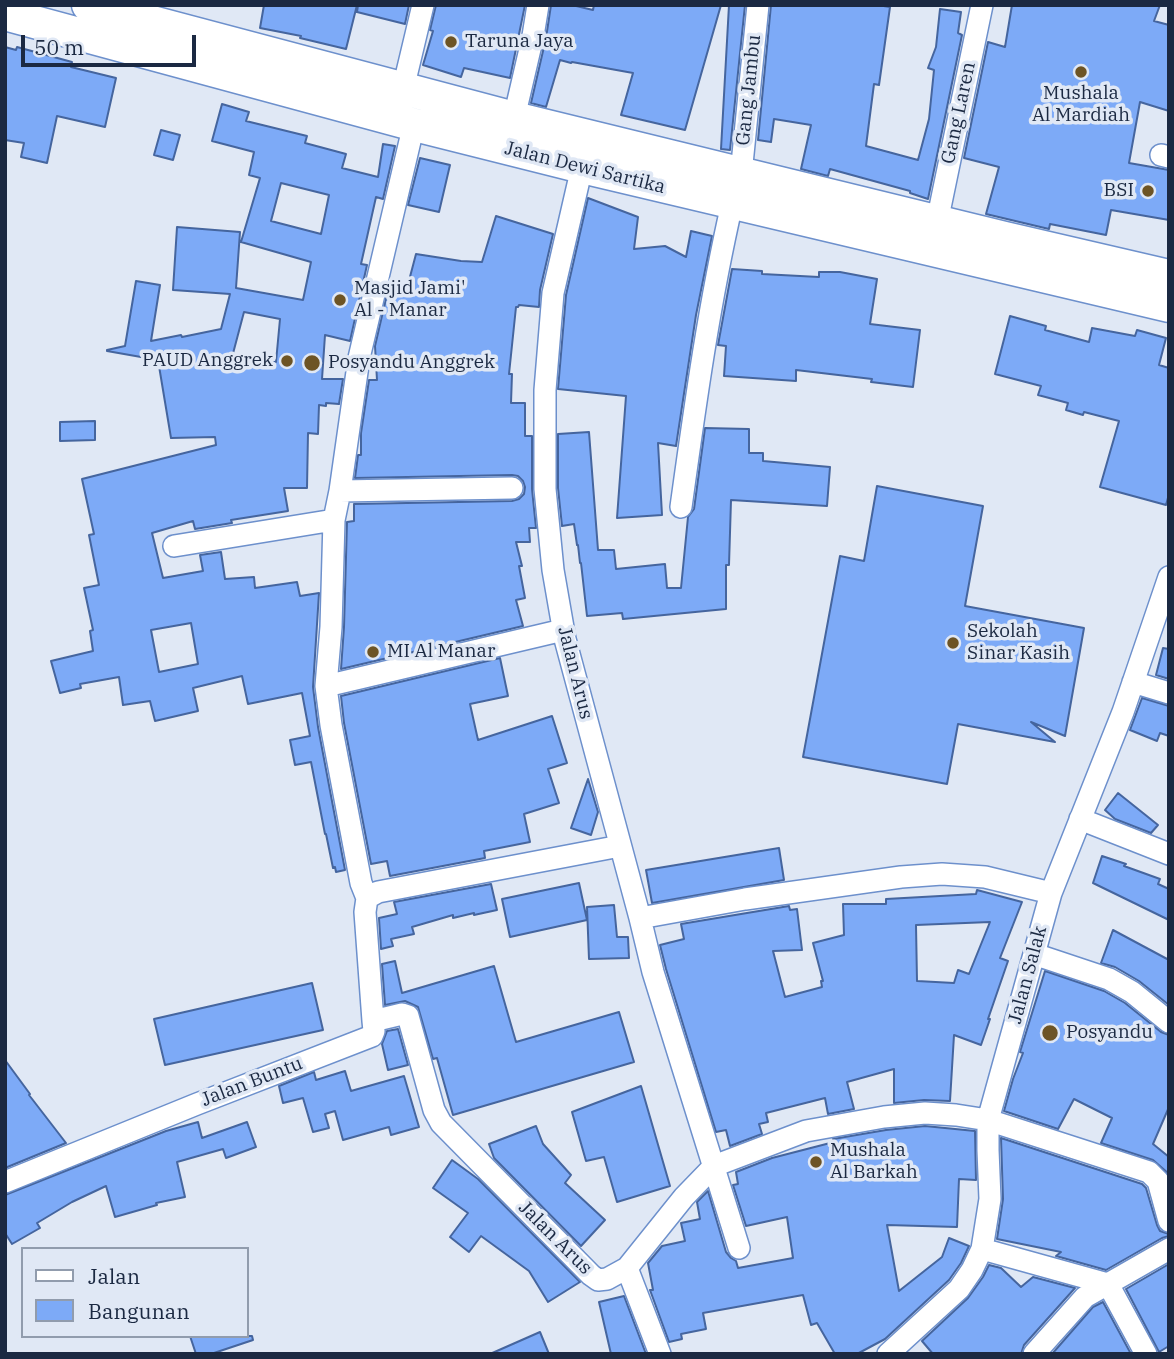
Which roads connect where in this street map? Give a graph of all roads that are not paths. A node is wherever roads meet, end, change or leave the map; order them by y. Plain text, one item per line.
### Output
1 (88, 5) edge
2 (423, 5) edge
3 (538, 5) edge
4 (758, 5) edge
5 (982, 5) edge
6 (5, 14) edge
7 (163, 15) edge
8 (403, 89) junction
9 (514, 118) junction
10 (414, 124) junction
11 (582, 167) junction
12 (737, 189) junction
13 (937, 222) junction
14 (1169, 276) edge
15 (1169, 306) edge
16 (512, 488) dead end
17 (340, 491) junction
18 (681, 507) dead end
19 (334, 520) junction
20 (174, 546) dead end
21 (1169, 577) edge
22 (564, 630) junction
23 (1133, 682) junction
24 (326, 686) junction
25 (1169, 693) edge
26 (1080, 819) junction
27 (620, 846) junction
28 (1169, 854) edge
29 (1051, 893) junction
30 (368, 898) junction
31 (640, 918) junction
32 (1034, 954) junction
33 (373, 1021) junction
34 (1169, 1022) edge
35 (988, 1120) junction
36 (714, 1166) junction
37 (5, 1182) edge
38 (1169, 1221) edge
39 (739, 1248) dead end
40 (982, 1249) junction
41 (1169, 1249) edge
42 (626, 1268) junction
43 (1108, 1284) junction
44 (660, 1354) edge
45 (888, 1354) edge
46 (1034, 1354) edge
47 (1146, 1354) edge

1 - 7 main road, Jalan Dewi Sartika
2 - 8 street
3 - 9 street
4 - 12 street, Gang Jambu
5 - 13 street, Gang Laren
6 - 10 main road, Jalan Dewi Sartika
7 - 8 main road, Jalan Dewi Sartika
8 - 9 main road, Jalan Dewi Sartika
9 - 12 main road, Jalan Dewi Sartika
10 - 11 main road, Jalan Dewi Sartika
10 - 17 street
11 - 12 main road, Jalan Dewi Sartika
11 - 22 street, Jalan Arus
12 - 13 main road, Jalan Dewi Sartika
12 - 15 main road, Jalan Dewi Sartika
12 - 18 street, Gang Jambu
13 - 14 main road, Jalan Dewi Sartika
16 - 17 street
17 - 19 street
19 - 20 street
19 - 24 street
21 - 23 street, Jalan Salak
22 - 24 street
22 - 27 street, Jalan Arus
23 - 25 street
23 - 26 street, Jalan Salak
24 - 30 street
26 - 28 street
26 - 29 street, Jalan Salak
27 - 30 street
27 - 31 street, Jalan Arus
29 - 31 street
29 - 32 street, Jalan Salak
30 - 33 street
31 - 36 street, Jalan Arus
32 - 34 street
32 - 35 street, Jalan Salak
33 - 37 street, Jalan Buntu
33 - 42 street, Jalan Arus
35 - 36 street
35 - 38 street
35 - 40 street, Jalan Salak
36 - 39 street, Jalan Arus
36 - 42 street
40 - 43 street
40 - 45 street, Jalan Salak
41 - 43 street
42 - 44 street
43 - 46 street
43 - 47 street

